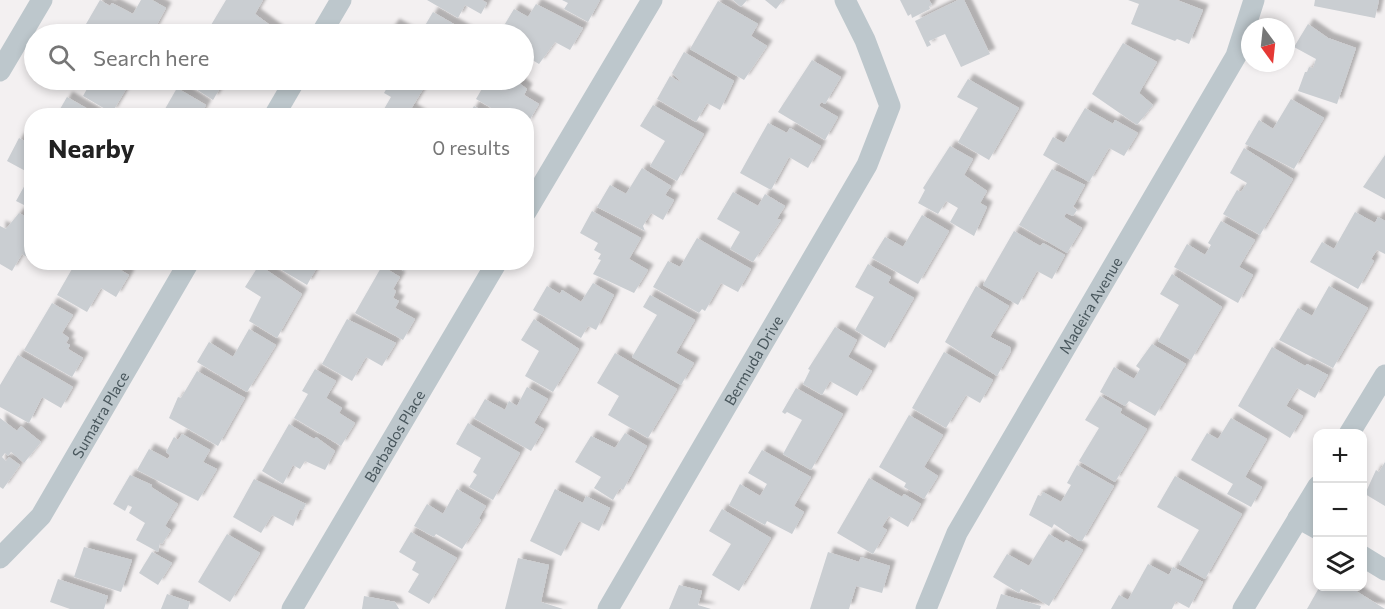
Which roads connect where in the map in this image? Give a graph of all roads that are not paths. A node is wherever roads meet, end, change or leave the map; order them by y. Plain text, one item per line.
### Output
1 (42, 0) edge
2 (341, 0) edge
3 (652, 0) edge
4 (845, 0) edge
5 (1254, 0) edge
6 (28, 24) edge
7 (327, 24) edge
8 (24, 30) edge
9 (0, 70) edge
10 (289, 90) edge
11 (279, 108) edge
12 (534, 199) edge
13 (184, 270) edge
14 (491, 270) edge
15 (1385, 375) edge
16 (1352, 429) edge
17 (1313, 493) edge
18 (1298, 518) junction
19 (1313, 527) edge
20 (0, 558) edge
21 (1367, 559) edge
22 (1385, 570) edge
23 (292, 609) edge
24 (608, 609) edge
25 (926, 609) edge
26 (1243, 609) edge

1 - 6 street
2 - 7 street
3 - 12 street
4 - 24 street, Bermuda Drive
5 - 25 street, Madeira Avenue
8 - 9 street
10 - 11 street
13 - 20 street, Sumatra Place
14 - 23 street, Barbados Place
15 - 16 street
17 - 18 street
18 - 19 street
18 - 26 street
21 - 22 street

